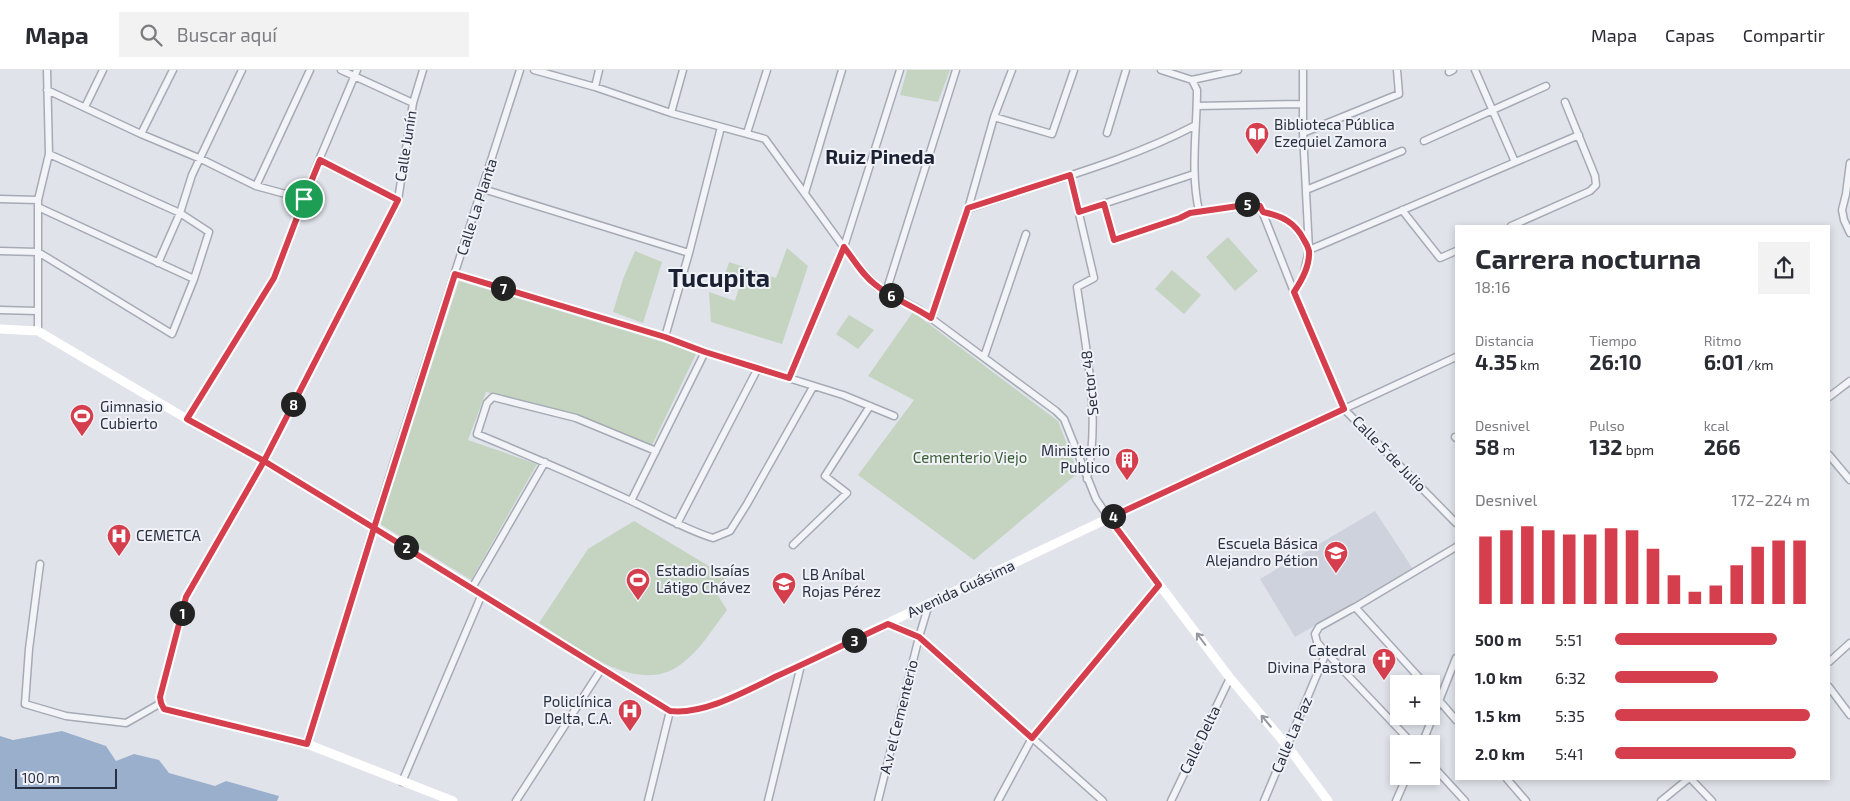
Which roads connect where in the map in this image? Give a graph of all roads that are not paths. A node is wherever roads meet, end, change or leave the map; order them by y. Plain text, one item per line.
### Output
1 (47, 70) edge
2 (103, 70) edge
3 (173, 70) edge
4 (242, 70) edge
5 (310, 70) edge
6 (341, 70) edge
7 (423, 70) edge
8 (520, 70) edge
9 (534, 70) edge
10 (599, 70) edge
11 (683, 70) edge
12 (767, 70) edge
13 (842, 70) edge
14 (900, 70) edge
15 (956, 70) edge
16 (1012, 70) edge
17 (1074, 70) edge
18 (1126, 70) edge
19 (1161, 70) edge
20 (1238, 70) edge
21 (1303, 70) edge
22 (1397, 70) edge
23 (1475, 70) edge
24 (356, 73) edge
25 (1182, 73) edge
26 (1192, 80) junction
27 (1546, 86) dead end
28 (595, 87) junction
29 (46, 90) junction
30 (1565, 102) dead end
31 (413, 104) junction
32 (1303, 104) junction
33 (1197, 106) junction
34 (85, 107) junction
35 (1492, 109) junction
36 (671, 112) junction
37 (994, 117) junction
38 (1194, 126) junction
39 (721, 127) junction
40 (747, 133) junction
41 (1107, 133) dead end
42 (1304, 133) junction
43 (142, 134) junction
44 (1578, 135) junction
45 (1424, 141) dead end
46 (1402, 151) dead end
47 (49, 154) junction
48 (201, 159) junction
49 (320, 160) junction
50 (1515, 162) junction
51 (1850, 163) edge
52 (1194, 174) junction
53 (1070, 175) junction
54 (256, 186) junction
55 (483, 189) junction
56 (1306, 190) junction
57 (805, 193) junction
58 (0, 198) edge
59 (304, 199) junction
60 (398, 200) junction
61 (38, 204) junction
62 (1104, 204) junction
63 (968, 208) junction
64 (1402, 210) junction
65 (1199, 211) junction
66 (1079, 212) junction
67 (1263, 212) junction
68 (180, 213) junction
69 (1513, 225) edge
70 (1850, 233) edge
71 (1026, 234) dead end
72 (844, 247) junction
73 (1309, 250) junction
74 (0, 251) edge
75 (1455, 251) edge
76 (38, 252) junction
77 (689, 253) junction
78 (158, 263) junction
79 (455, 274) junction
80 (194, 279) junction
81 (886, 292) junction
82 (1294, 292) junction
83 (0, 310) edge
84 (38, 311) junction
85 (931, 318) junction
86 (0, 329) edge
87 (38, 331) junction
88 (665, 337) junction
89 (705, 352) junction
90 (984, 357) junction
91 (1455, 357) edge
92 (758, 368) junction
93 (789, 378) junction
94 (1850, 381) edge
95 (813, 387) junction
96 (1830, 397) edge
97 (870, 406) junction
98 (1344, 409) junction
99 (894, 416) dead end
100 (187, 419) junction
101 (656, 451) junction
102 (1830, 456) edge
103 (264, 461) junction
104 (545, 462) junction
105 (1087, 479) junction
106 (1850, 480) edge
107 (631, 501) junction
108 (1109, 518) junction
109 (1455, 522) edge
110 (677, 524) junction
111 (374, 528) junction
112 (792, 545) dead end
113 (1455, 548) edge
114 (40, 564) dead end
115 (1159, 585) junction
116 (472, 588) junction
117 (482, 594) junction
118 (929, 604) junction
119 (1355, 607) junction
120 (888, 624) junction
121 (919, 637) junction
122 (1850, 643) edge
123 (1326, 653) junction
124 (1455, 660) edge
125 (1830, 661) edge
126 (801, 665) junction
127 (602, 668) junction
128 (1417, 675) edge
129 (1230, 678) junction
130 (1830, 688) edge
131 (1440, 697) edge
132 (1440, 700) edge
133 (161, 703) junction
134 (670, 711) junction
135 (1850, 714) edge
136 (1455, 719) edge
137 (1404, 735) edge
138 (1032, 738) junction
139 (307, 744) junction
140 (1288, 747) junction
141 (1440, 774) edge
142 (1508, 780) edge
143 (1689, 780) edge
144 (1691, 780) edge
145 (402, 782) junction
146 (1403, 785) edge
147 (453, 801) edge
148 (516, 801) edge
149 (648, 801) edge
150 (768, 801) edge
151 (878, 801) edge
152 (998, 801) edge
153 (1103, 801) edge
154 (1171, 801) edge
155 (1264, 801) edge
156 (1328, 801) edge
157 (1396, 801) edge
158 (1465, 801) edge
159 (1526, 801) edge
160 (1661, 801) edge
161 (1712, 801) edge

1 - 29 street
2 - 34 street
3 - 43 street
4 - 48 street
5 - 54 street
6 - 24 street
7 - 31 street, Calle Junín
8 - 55 street, Calle La Planta
9 - 28 street
10 - 28 street
11 - 36 street
12 - 40 street
13 - 57 street
14 - 72 street
15 - 81 street
16 - 37 street
17 - 37 street
18 - 41 street
19 - 25 street
20 - 26 street
21 - 32 street
22 - 42 street
23 - 35 street
24 - 31 street
24 - 49 street
25 - 26 street
26 - 33 street
27 - 35 street
28 - 36 street
29 - 34 street
29 - 47 street
30 - 44 street
31 - 60 street, Calle Junín
32 - 33 street
32 - 42 street
33 - 38 street
34 - 43 street
35 - 45 street
35 - 50 street
36 - 39 street
37 - 63 street
38 - 52 street
38 - 53 street
39 - 40 street
39 - 77 street
40 - 57 street
42 - 56 street
43 - 48 street
44 - 50 street
44 - 69 street
46 - 56 street
47 - 61 street
47 - 68 street
48 - 54 street
48 - 68 street
49 - 59 street
49 - 60 street
50 - 64 street
51 - 70 street
52 - 62 street
52 - 65 street
53 - 63 street
53 - 66 street
54 - 59 street
55 - 77 street
55 - 79 street, Calle La Planta
56 - 73 street
57 - 72 street
58 - 61 street
59 - 100 street
60 - 103 street, Calle Junín
61 - 76 street
61 - 78 street
62 - 65 street
62 - 66 street
63 - 85 street
64 - 73 street
64 - 75 street
65 - 67 street
66 - 105 street, Sector 48
67 - 73 street
67 - 82 street, Calle 5 de Julio
68 - 78 street
68 - 80 street
71 - 90 street
72 - 81 street
72 - 93 street
73 - 82 street
74 - 76 street
76 - 80 street
76 - 84 street
77 - 88 street
78 - 80 street
79 - 88 street
79 - 111 street, Calle La Planta
81 - 85 street
82 - 98 street, Calle 5 de Julio
83 - 84 street
84 - 87 street
85 - 90 street
86 - 87 main road
87 - 100 main road
88 - 89 street
89 - 92 street
89 - 101 street
90 - 105 street
91 - 98 street, Avenida Guásima
92 - 93 street
92 - 110 street
93 - 95 street
94 - 96 street
95 - 97 street
95 - 110 street
97 - 99 street
97 - 112 street
98 - 108 street, Avenida Guásima
98 - 109 street, Calle 5 de Julio
100 - 103 main road
101 - 104 street
101 - 107 street
102 - 106 street
103 - 111 main road
103 - 133 main road
104 - 107 street
104 - 116 street
105 - 108 street
107 - 110 street
108 - 115 main road
108 - 118 main road, Avenida Guásima
111 - 116 main road
111 - 139 street, Calle La Planta
113 - 119 street
114 - 133 street
129 -> 115 main road
115 - 138 street
116 - 117 main road
117 - 127 main road
117 - 145 street
118 - 120 main road, Avenida Guásima
118 - 121 street, A.v el Cementerio
119 - 123 street
119 - 128 street
120 - 121 street
120 - 126 main road, Avenida Guásima
121 - 138 street
121 - 151 street, A.v el Cementerio
122 - 125 street
123 - 137 street
123 - 140 street, Calle La Paz
124 - 131 street
126 - 134 main road, Avenida Guásima
126 - 150 street
127 - 134 main road
127 - 148 street
140 -> 129 main road
129 - 154 street, Calle Delta
130 - 135 street
132 - 136 street
133 - 139 main road
134 - 149 street
138 - 152 street
138 - 153 street
139 - 145 main road
140 - 155 street, Calle La Paz
140 - 156 main road
141 - 158 street
142 - 159 street
143 - 160 street
144 - 161 street
145 - 147 main road
146 - 157 street

